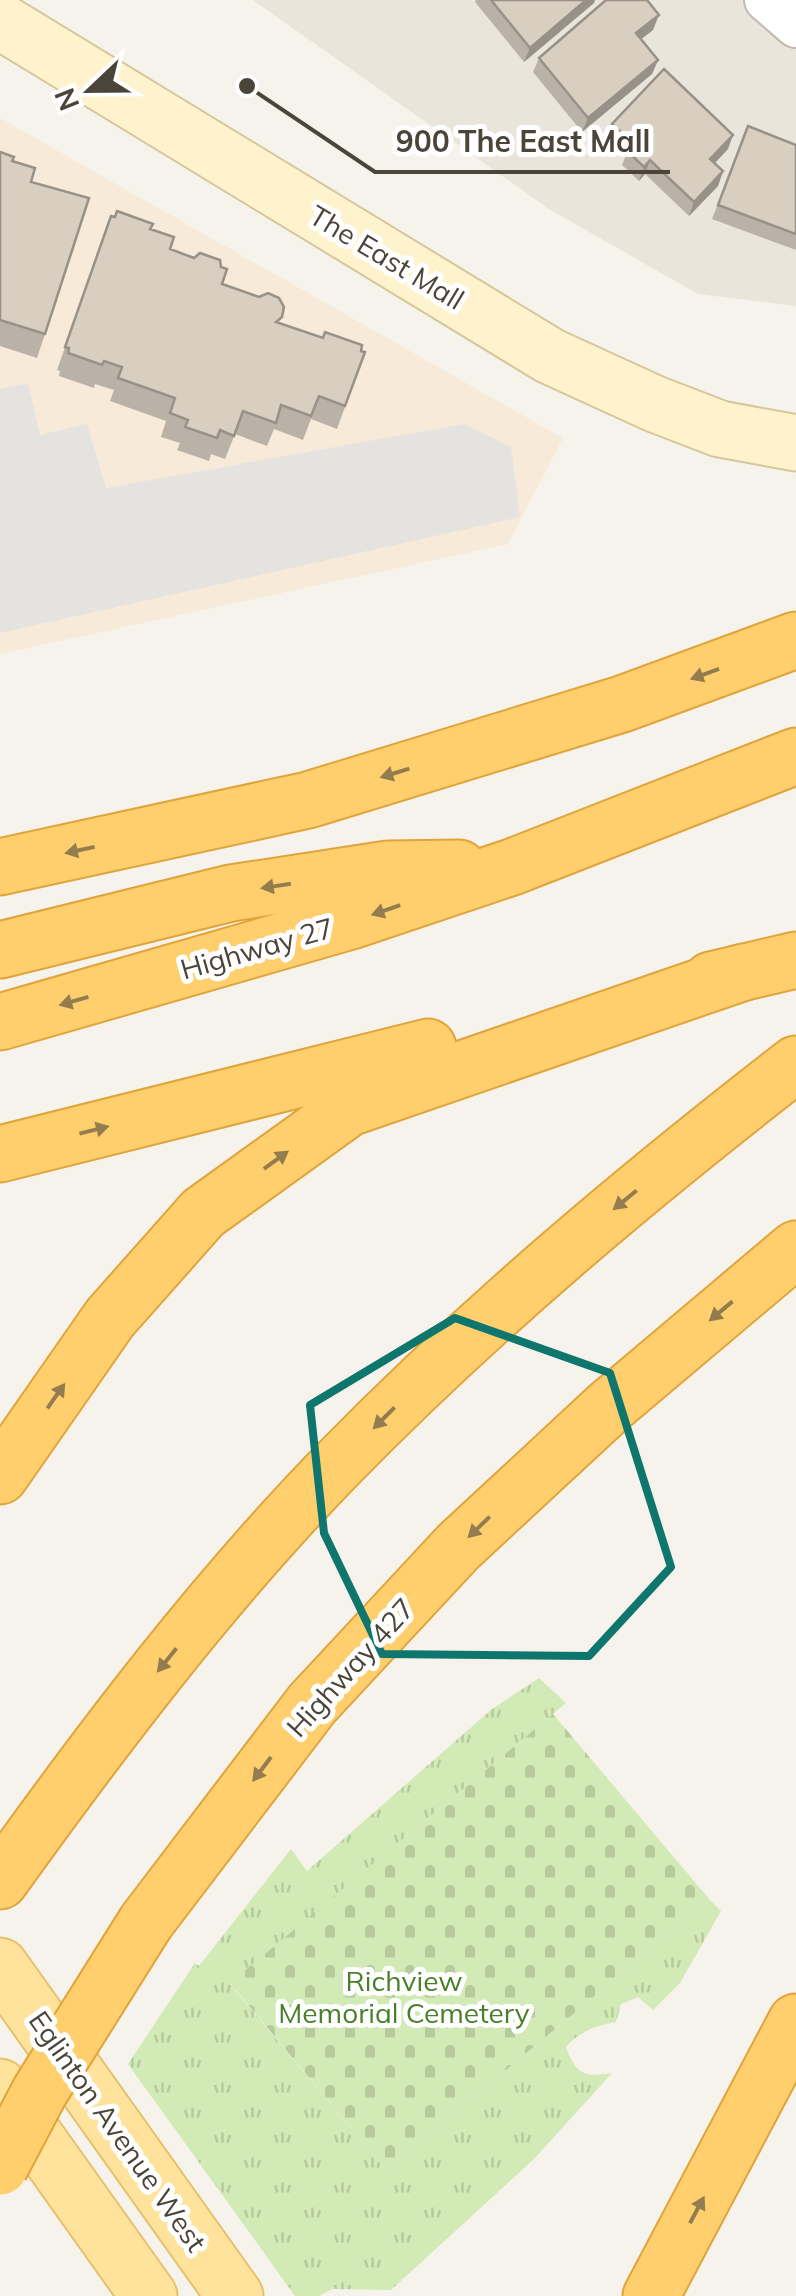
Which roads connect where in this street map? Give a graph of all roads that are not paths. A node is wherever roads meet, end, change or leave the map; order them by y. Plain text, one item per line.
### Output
1 (766, 0) edge
2 (0, 21) edge
3 (796, 26) edge
4 (796, 443) edge
5 (796, 640) edge
6 (796, 756) edge
7 (0, 867) edge
8 (512, 868) junction
9 (0, 950) edge
10 (770, 966) edge
11 (0, 1022) edge
12 (796, 1064) edge
13 (0, 1154) edge
14 (796, 1248) edge
15 (0, 1476) edge
16 (0, 1880) edge
17 (0, 1966) edge
18 (796, 2022) edge
19 (0, 2088) edge
20 (0, 2167) edge
21 (149, 2296) edge
22 (235, 2296) edge
23 (651, 2296) edge

1 - 3 street
2 - 4 main road, The East Mall
5 -> 7 highway
6 - 8 highway, Highway 27
8 -> 9 highway
8 -> 11 highway, Highway 27
13 -> 10 highway
15 -> 10 highway
12 -> 16 highway
14 -> 20 highway, Highway 427, bridge
17 - 22 main road, Eglinton Avenue West
23 -> 18 highway
19 - 21 main road

